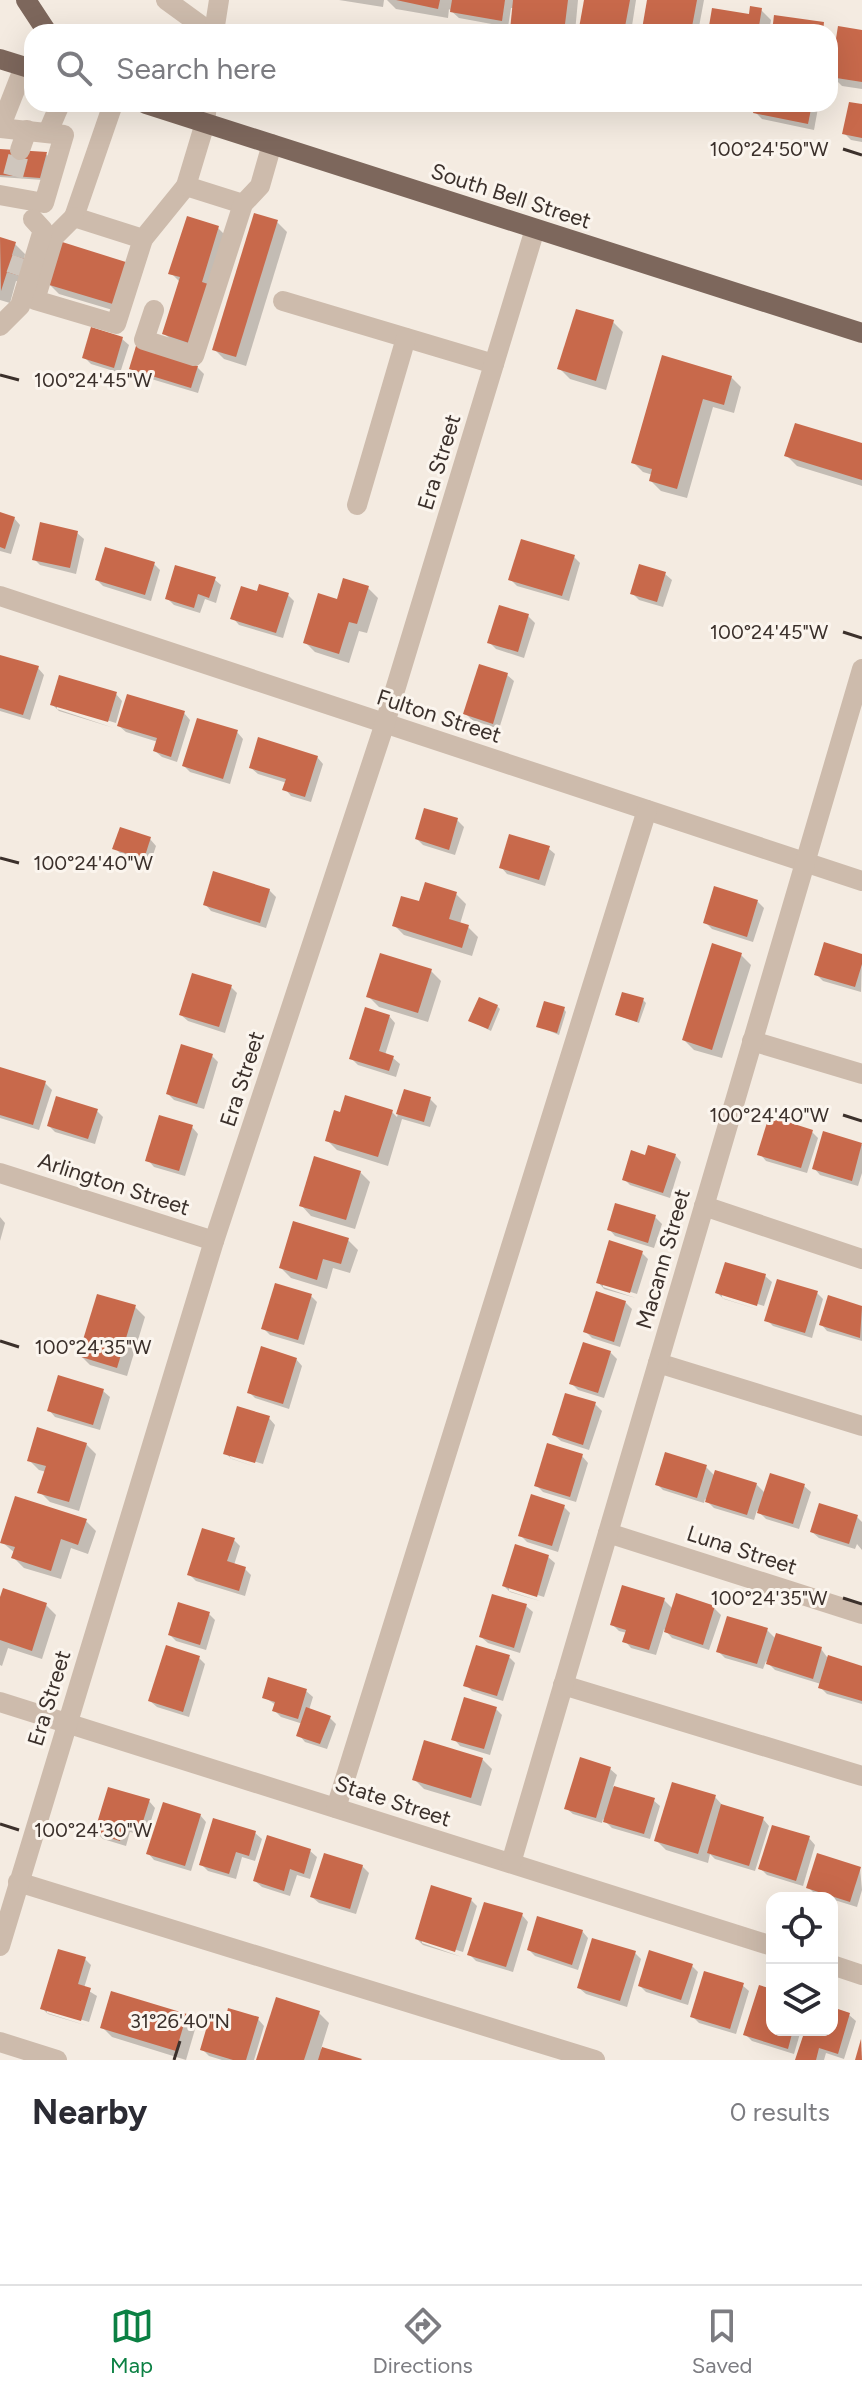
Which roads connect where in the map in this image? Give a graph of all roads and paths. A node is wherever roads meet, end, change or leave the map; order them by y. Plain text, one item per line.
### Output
1 (26, 0) edge
2 (166, 0) edge
3 (219, 0) edge
4 (42, 24) edge
5 (200, 24) edge
6 (214, 24) edge
7 (0, 59) edge
8 (24, 67) edge
9 (24, 77) edge
10 (53, 112) edge
11 (110, 112) edge
12 (206, 113) edge
13 (0, 128) edge
14 (32, 138) junction
15 (272, 144) junction
16 (186, 186) junction
17 (7, 189) edge
18 (243, 204) junction
19 (36, 210) junction
20 (74, 217) junction
21 (535, 229) junction
22 (143, 239) junction
23 (283, 301) dead end
24 (154, 310) dead end
25 (0, 326) edge
26 (862, 333) edge
27 (406, 338) junction
28 (494, 364) junction
29 (357, 505) dead end
30 (0, 596) edge
31 (862, 669) edge
32 (385, 723) junction
33 (647, 810) junction
34 (805, 862) junction
35 (862, 881) edge
36 (752, 1041) junction
37 (862, 1074) edge
38 (0, 1173) edge
39 (704, 1206) junction
40 (214, 1241) junction
41 (862, 1259) edge
42 (658, 1363) junction
43 (862, 1426) edge
44 (608, 1533) junction
45 (862, 1614) edge
46 (563, 1685) junction
47 (0, 1702) edge
48 (67, 1722) junction
49 (862, 1776) edge
50 (336, 1808) junction
51 (511, 1863) junction
52 (18, 1882) junction
53 (766, 1944) edge
54 (0, 1946) edge
55 (838, 1967) edge
56 (862, 1975) edge
57 (0, 2042) edge
58 (57, 2060) edge
59 (595, 2060) edge

1 - 4 main road
2 - 5 street
3 - 6 street
7 - 8 main road
9 - 13 street
10 - 14 street
11 - 20 street
12 - 15 main road, South Bell Street
12 - 16 street
13 - 14 street
14 - 19 street
15 - 18 street
15 - 21 main road, South Bell Street
16 - 18 street
16 - 22 street
17 - 19 street
18 - 24 street
19 - 25 street
19 - 25 street
20 - 22 street
20 - 22 street
21 - 26 main road, South Bell Street
21 - 28 street, Era Street
23 - 27 street
27 - 28 street
27 - 29 street
28 - 32 street, Era Street
30 - 32 street, Fulton Street
31 - 34 street, Macann Street
32 - 33 street, Fulton Street
32 - 40 street, Era Street
33 - 34 street, Fulton Street
33 - 50 street
34 - 35 street, Fulton Street
34 - 36 street, Macann Street
36 - 37 street
36 - 39 street, Macann Street
38 - 40 street, Arlington Street
39 - 41 street
39 - 42 street, Macann Street
40 - 48 street, Era Street
42 - 43 street
42 - 44 street, Macann Street
44 - 45 street, Luna Street
44 - 46 street, Macann Street
46 - 49 street
46 - 51 street, Macann Street
47 - 48 street, State Street
48 - 50 street, State Street
48 - 52 street, Era Street
50 - 51 street, State Street
51 - 53 street, State Street
52 - 54 street, Era Street
52 - 59 street
55 - 56 street
57 - 58 street

